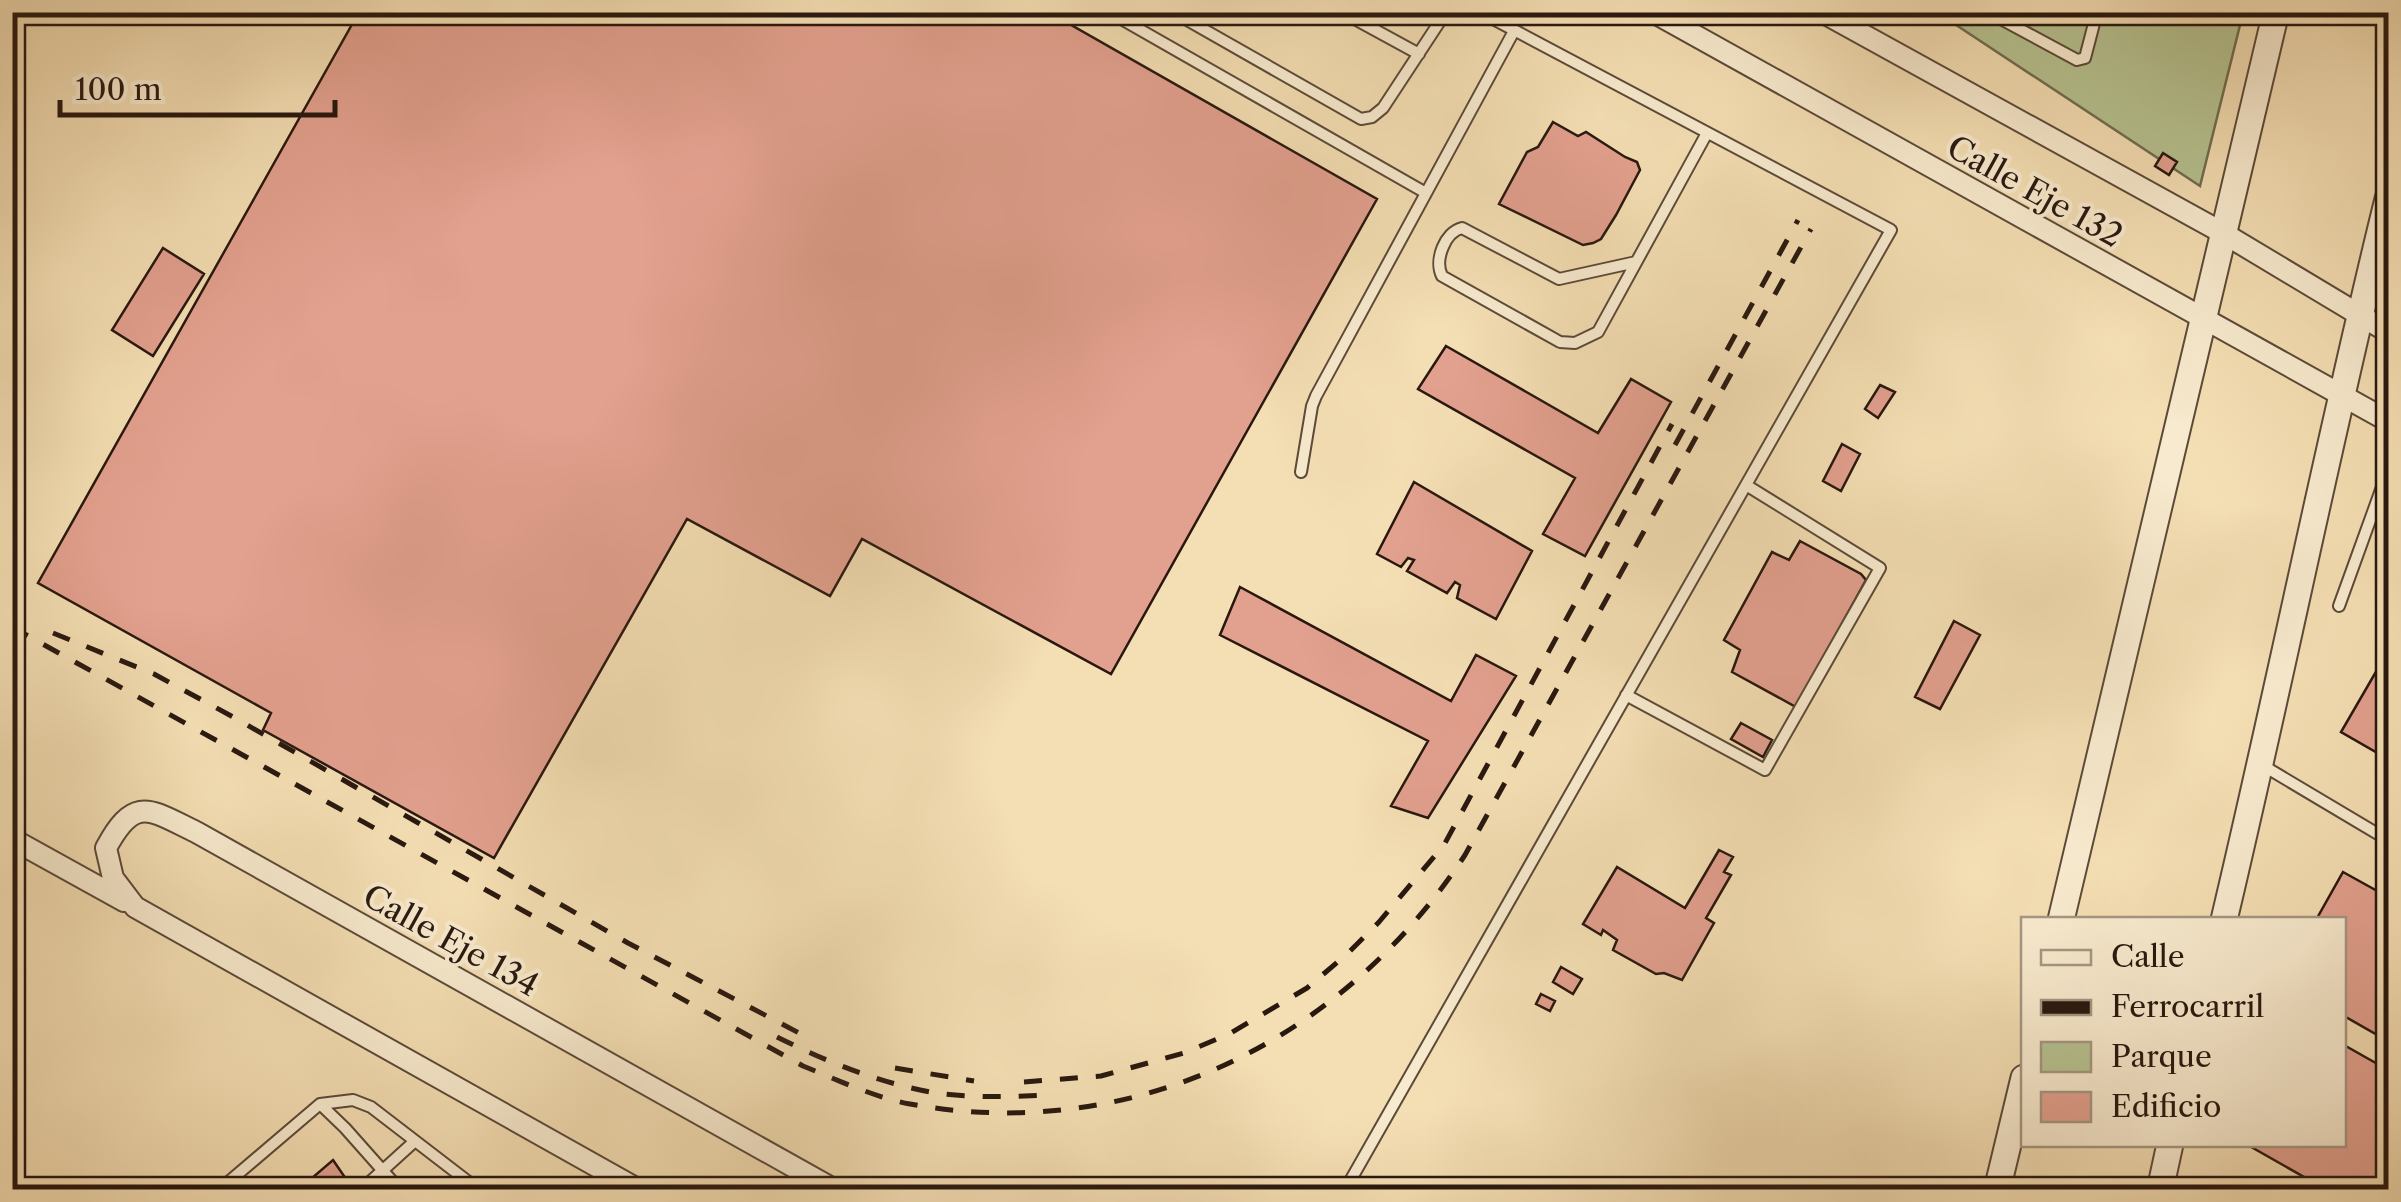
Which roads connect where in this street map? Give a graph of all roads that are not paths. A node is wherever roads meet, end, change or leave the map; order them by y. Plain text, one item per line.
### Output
1 (1118, 12) edge
2 (1172, 12) edge
3 (1342, 12) edge
4 (1446, 12) edge
5 (1480, 12) edge
6 (1653, 12) edge
7 (1822, 12) edge
8 (1988, 12) edge
9 (2097, 12) edge
10 (2276, 12) edge
11 (1514, 31) junction
12 (1419, 54) junction
13 (1707, 133) junction
14 (1426, 192) junction
15 (2388, 200) edge
16 (2223, 233) junction
17 (1636, 262) junction
18 (2360, 315) junction
19 (2204, 320) junction
20 (2388, 332) edge
21 (2342, 394) junction
22 (2385, 415) edge
23 (1300, 472) dead end
24 (1746, 484) junction
25 (2388, 489) edge
26 (2339, 606) dead end
27 (1626, 695) junction
28 (2261, 765) junction
29 (12, 839) edge
30 (2388, 840) edge
31 (135, 907) junction
32 (2062, 917) edge
33 (2225, 917) edge
34 (2021, 1090) edge
35 (320, 1104) junction
36 (415, 1141) junction
37 (2169, 1147) edge
38 (382, 1169) junction
39 (219, 1190) edge
40 (360, 1190) edge
41 (400, 1190) edge
42 (479, 1190) edge
43 (639, 1190) edge
44 (835, 1190) edge
45 (1344, 1190) edge
46 (1997, 1190) edge
47 (2160, 1190) edge

1 - 14 lane
2 - 12 lane
3 - 12 lane
4 - 12 lane
5 - 11 lane
6 - 19 street, Calle Eje 132
7 - 16 street, Calle Eje 132
8 - 9 lane
10 - 16 street
11 - 13 lane
11 - 14 lane
13 - 17 lane
13 - 24 lane
14 - 23 lane
15 - 18 street
16 - 18 street, Calle Eje 132
16 - 19 street
17 - 17 lane
18 - 20 street, Calle Eje 132
18 - 21 street
19 - 21 street, Calle Eje 132
19 - 32 street
21 - 22 street, Calle Eje 132
21 - 28 street
24 - 27 lane
24 - 27 lane
25 - 26 lane
27 - 45 lane
28 - 30 lane
28 - 33 street
29 - 31 street, Calle Eje 134
31 - 43 street, Calle Eje 134
31 - 44 street, Calle Eje 134
34 - 46 street
35 - 36 lane
35 - 38 lane
35 - 39 lane
36 - 38 lane
36 - 42 lane
37 - 47 street
38 - 40 lane
38 - 41 lane

